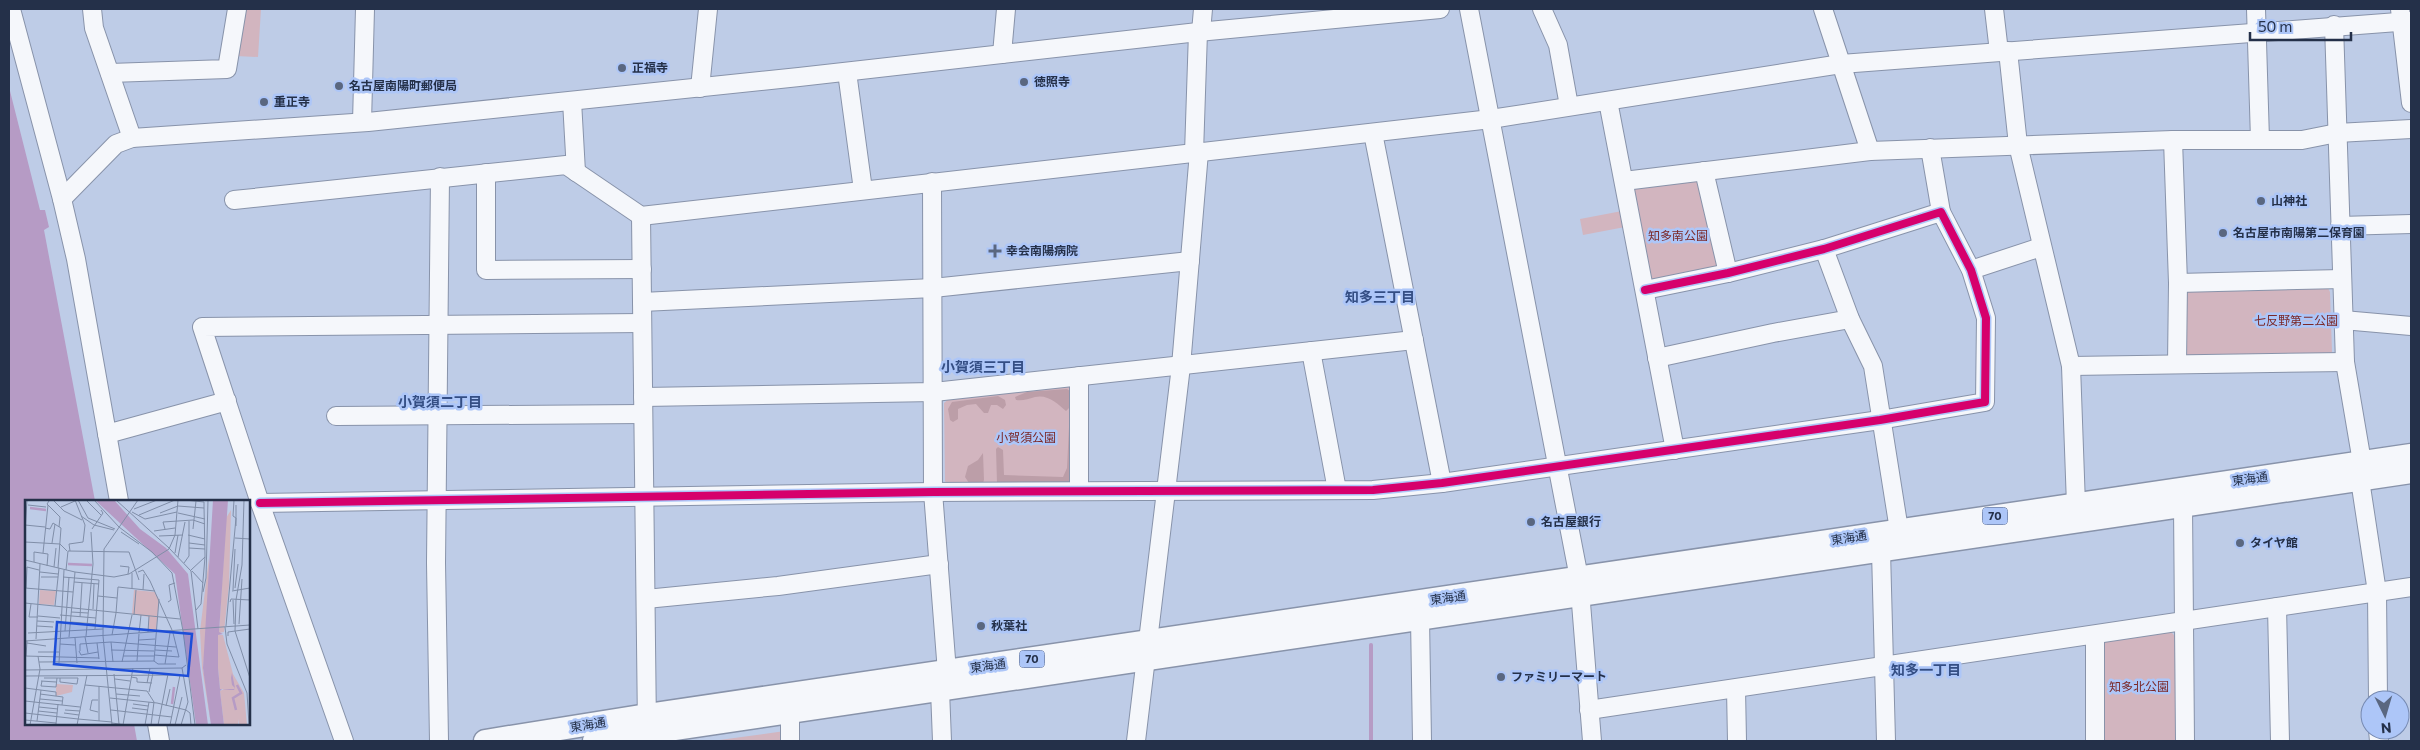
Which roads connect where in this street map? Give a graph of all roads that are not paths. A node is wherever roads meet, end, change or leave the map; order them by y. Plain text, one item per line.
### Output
1 (11, 9) edge
2 (92, 9) edge
3 (237, 9) edge
4 (365, 9) edge
5 (708, 9) edge
6 (1006, 9) edge
7 (1203, 9) edge
8 (1440, 9) edge
9 (1469, 9) edge
10 (1542, 9) edge
11 (1823, 9) edge
12 (1994, 9) edge
13 (2256, 9) edge
14 (2405, 17) edge
15 (2334, 25) junction
16 (2257, 31) junction
17 (1199, 32) junction
18 (2003, 51) junction
19 (1002, 54) junction
20 (1841, 64) junction
21 (847, 72) junction
22 (110, 73) junction
23 (700, 88) junction
24 (1608, 100) junction
25 (572, 101) junction
26 (2411, 103) edge
27 (1569, 106) junction
28 (1491, 119) junction
29 (362, 122) junction
30 (2411, 129) edge
31 (1373, 133) junction
32 (2337, 133) junction
33 (132, 138) junction
34 (2173, 140) junction
35 (2260, 140) junction
36 (2018, 145) junction
37 (1930, 148) junction
38 (1870, 151) junction
39 (1197, 152) junction
40 (1704, 171) junction
41 (576, 172) junction
42 (486, 173) junction
43 (440, 177) junction
44 (1624, 181) junction
45 (932, 182) junction
46 (863, 190) junction
47 (62, 199) junction
48 (234, 200) dead end
49 (1942, 212) junction
50 (641, 216) junction
51 (2411, 224) edge
52 (2340, 226) junction
53 (2041, 247) junction
54 (1824, 249) junction
55 (1190, 261) junction
56 (642, 269) junction
57 (1971, 270) junction
58 (1728, 273) junction
59 (2342, 279) junction
60 (2178, 283) junction
61 (933, 288) junction
62 (1645, 290) junction
63 (642, 302) junction
64 (1850, 319) junction
65 (2343, 320) junction
66 (642, 323) junction
67 (439, 324) junction
68 (2411, 326) edge
69 (1414, 340) junction
70 (1311, 352) junction
71 (1657, 358) junction
72 (2345, 362) junction
73 (2177, 364) junction
74 (1181, 366) junction
75 (2071, 366) junction
76 (1079, 376) junction
77 (934, 392) junction
78 (226, 401) junction
79 (643, 405) junction
80 (437, 415) junction
81 (336, 416) dead end
82 (1880, 420) junction
83 (107, 434) junction
84 (1675, 450) junction
85 (2411, 455) edge
86 (1558, 467) junction
87 (2361, 471) junction
88 (2411, 472) edge
89 (1442, 484) junction
90 (1337, 490) junction
91 (1079, 491) junction
92 (1166, 491) junction
93 (933, 492) junction
94 (644, 497) junction
95 (119, 500) edge
96 (436, 500) junction
97 (260, 503) junction
98 (2076, 505) junction
99 (2183, 506) junction
100 (1899, 530) junction
101 (1881, 551) junction
102 (939, 564) junction
103 (1579, 587) junction
104 (2411, 587) edge
105 (2377, 592) junction
106 (646, 599) junction
107 (2277, 607) junction
108 (1420, 618) junction
109 (2184, 621) junction
110 (2095, 635) junction
111 (1147, 650) junction
112 (1884, 667) junction
113 (943, 681) junction
114 (1736, 689) junction
115 (2378, 690) edge
116 (1589, 710) junction
117 (790, 712) junction
118 (157, 725) edge
119 (647, 730) edge
120 (160, 741) edge
121 (344, 741) edge
122 (439, 741) edge
123 (485, 741) edge
124 (594, 741) edge
125 (790, 741) edge
126 (942, 741) edge
127 (1136, 741) edge
128 (1422, 741) edge
129 (1592, 741) edge
130 (1737, 741) edge
131 (1886, 741) edge
132 (2095, 741) edge
133 (2185, 741) edge
134 (2280, 741) edge

1 - 47 street
2 - 22 street
3 - 22 street
4 - 29 street
5 - 23 street
6 - 19 street
7 - 17 street
8 - 17 street
9 - 28 street
10 - 27 street
11 - 20 street
12 - 18 street
13 - 16 street
14 - 15 street
14 - 26 street
15 - 16 street
15 - 32 street
16 - 18 street
16 - 35 street
17 - 19 street
17 - 39 street
18 - 20 street
18 - 36 street
19 - 21 street
20 - 24 street
20 - 38 street
21 - 23 street
21 - 46 street
22 - 33 street
23 - 25 street
24 - 27 street
24 - 44 street
25 - 29 street
25 - 41 street
27 - 28 street
28 - 31 street
28 - 86 street
29 - 33 street
30 - 32 street
31 - 39 street
31 - 69 street
32 - 35 street
32 - 52 street
33 - 47 street
34 - 35 street
34 - 36 street
34 - 60 street
36 - 37 street
36 - 53 street
37 - 38 street
37 - 49 street
38 - 40 street
39 - 45 street
39 - 55 street
40 - 44 street
40 - 58 street
41 - 42 street
41 - 50 street
42 - 43 street
42 - 56 street
43 - 48 street
43 - 67 street
44 - 62 street
45 - 46 street
45 - 61 street
46 - 50 street
47 - 83 street
49 - 54 street
49 - 57 street
50 - 56 street
51 - 52 street
52 - 59 street
53 - 57 street
53 - 75 street
54 - 58 street
54 - 64 street
55 - 61 street
55 - 74 street
56 - 63 street
57 - 82 street
58 - 62 street
59 - 60 street
59 - 65 street
60 - 73 street
61 - 63 street
61 - 77 street
62 - 71 street
63 - 66 street
64 - 71 street
64 - 82 street
65 - 68 street
65 - 72 street
66 - 67 street
66 - 79 street
67 - 78 street
67 - 80 street
69 - 70 street
69 - 89 street
70 - 74 street
70 - 90 street
71 - 84 street
72 - 73 street
72 - 87 street
73 - 75 street
74 - 76 street
74 - 92 street
75 - 98 street
76 - 77 street
76 - 91 street
77 - 79 street
77 - 93 street
78 - 83 street
78 - 97 street
79 - 80 street
79 - 94 street
80 - 81 street
80 - 96 street
82 - 84 street
82 - 100 street
83 - 95 street
84 - 86 street
85 - 87 main road, 東海通 / 70
86 - 89 street
86 - 103 street
87 - 88 main road, 東海通 / 70
87 - 98 main road, 東海通 / 70
87 - 99 main road, 東海通 / 70
87 - 105 street
89 - 90 street
90 - 92 street
91 - 92 street
91 - 93 street
92 - 111 street
93 - 94 street
93 - 102 street
94 - 96 street
94 - 106 street
96 - 97 street
96 - 122 street
97 - 121 street
98 - 100 main road, 東海通 / 70
99 - 101 main road, 東海通 / 70
99 - 109 street
100 - 103 main road, 東海通 / 70
101 - 103 main road, 東海通 / 70
101 - 112 street
102 - 106 street
102 - 113 street
103 - 108 main road, 東海通 / 70
103 - 111 main road, 東海通 / 70
103 - 116 street
104 - 105 street
105 - 107 street
105 - 115 street
106 - 119 street
107 - 109 street
107 - 134 street
108 - 111 main road, 東海通 / 70
108 - 128 street
109 - 110 street
109 - 133 street
110 - 112 street
110 - 132 street
111 - 113 main road, 東海通 / 70
111 - 127 street
112 - 114 street
112 - 131 street
113 - 117 main road, 東海通 / 70
113 - 119 main road, 東海通 / 70
113 - 126 street
114 - 116 street
114 - 130 street
116 - 129 street
117 - 119 main road, 東海通 / 70
117 - 125 street
118 - 120 street
119 - 123 main road, 東海通 / 70
119 - 124 main road, 東海通 / 70

